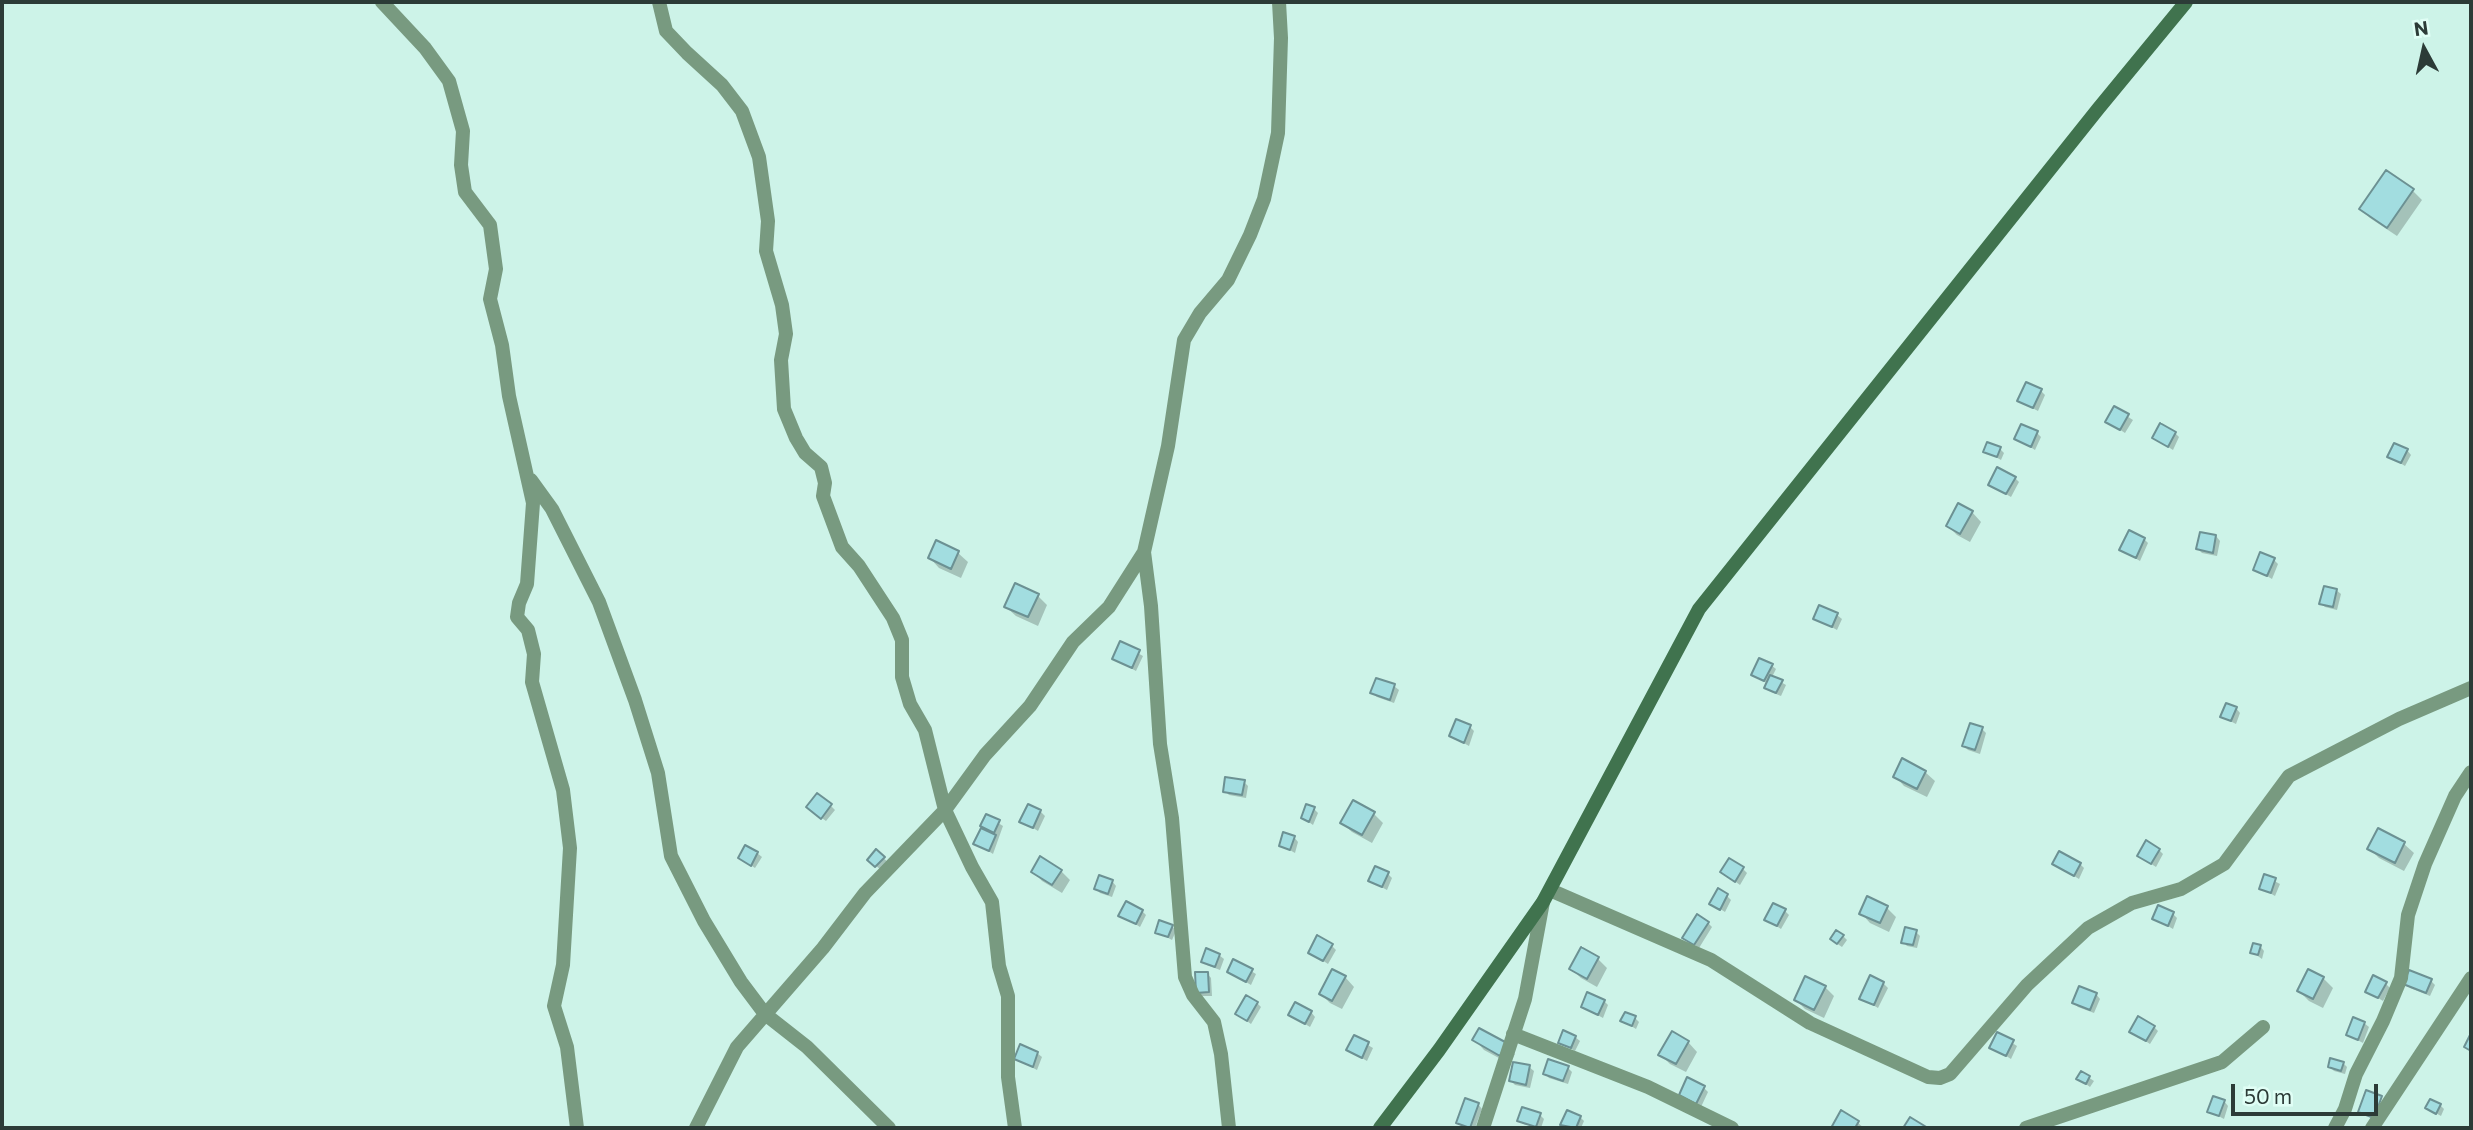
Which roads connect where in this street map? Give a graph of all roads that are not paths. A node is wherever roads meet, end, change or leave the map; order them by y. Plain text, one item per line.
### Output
1 (382, 2) edge
2 (659, 2) edge
3 (1279, 2) edge
4 (2186, 2) edge
5 (525, 471) junction
6 (1144, 552) junction
7 (2471, 688) edge
8 (2471, 772) edge
9 (946, 810) junction
10 (1547, 896) junction
11 (2471, 978) edge
12 (2464, 997) edge
13 (765, 1014) junction
14 (2263, 1027) dead end
15 (1513, 1034) junction
16 (577, 1128) edge
17 (695, 1128) edge
18 (889, 1128) edge
19 (1015, 1128) edge
20 (1229, 1128) edge
21 (1380, 1128) edge
22 (1483, 1128) edge
23 (1731, 1128) edge
24 (2026, 1128) edge
25 (2335, 1128) edge
26 (2372, 1128) edge

1 - 5 street
2 - 9 street
3 - 6 street
4 - 10 street
5 - 13 street
5 - 16 street
6 - 9 street
6 - 20 street
7 - 10 street
8 - 25 street
9 - 13 street
9 - 19 street
10 - 15 street
10 - 21 street
11 - 12 street
12 - 26 street
13 - 17 street
13 - 18 street
14 - 24 street
15 - 22 street
15 - 23 street

